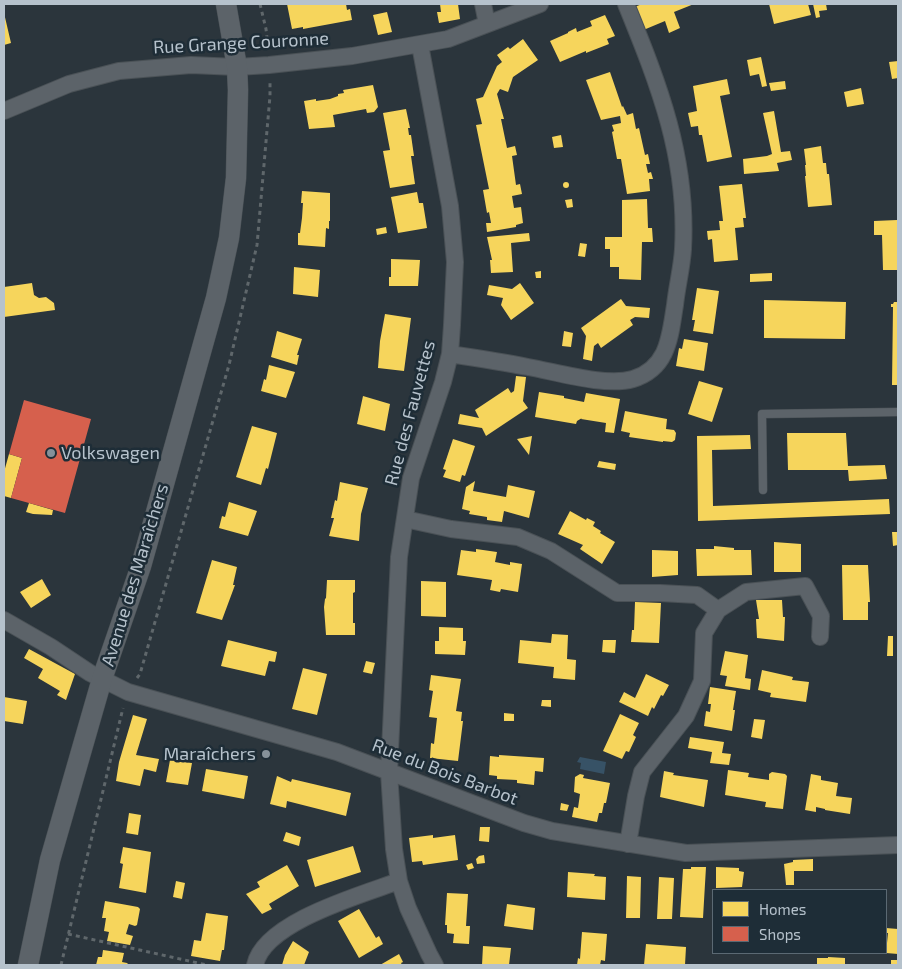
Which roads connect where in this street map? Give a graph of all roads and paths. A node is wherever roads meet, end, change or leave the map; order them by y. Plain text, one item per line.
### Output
1 (226, 4) edge
2 (483, 4) edge
3 (540, 4) edge
4 (626, 4) edge
5 (487, 24) junction
6 (420, 45) junction
7 (237, 67) junction
8 (4, 111) edge
9 (450, 354) junction
10 (898, 412) edge
11 (763, 490) dead end
12 (405, 519) junction
13 (718, 610) junction
14 (4, 620) edge
15 (820, 637) dead end
16 (102, 679) junction
17 (389, 772) junction
18 (628, 844) junction
19 (898, 845) edge
20 (399, 880) junction
21 (68, 934) dead end
22 (28, 965) edge
23 (207, 965) edge
24 (254, 965) edge
25 (435, 965) edge

1 - 7 street, Avenue des Maraîchers
2 - 5 street
3 - 5 street, Rue Grange Couronne
4 - 9 street
5 - 6 street, Rue Grange Couronne
6 - 7 street, Rue Grange Couronne
6 - 9 street, Rue des Fauvettes
7 - 8 street, Rue Grange Couronne
7 - 16 street, Avenue des Maraîchers
9 - 12 street, Rue des Fauvettes
10 - 11 lane
12 - 13 street
12 - 17 street, Rue des Fauvettes
13 - 15 street
13 - 18 street
14 - 16 street, Rue du Bois Barbot
16 - 17 street, Rue du Bois Barbot
16 - 22 street, Avenue des Maraîchers
17 - 18 street, Rue du Bois Barbot
17 - 20 street, Rue des Fauvettes
18 - 19 street, Rue du Bois Barbot
20 - 24 street
20 - 25 street, Rue des Fauvettes
21 - 23 path

